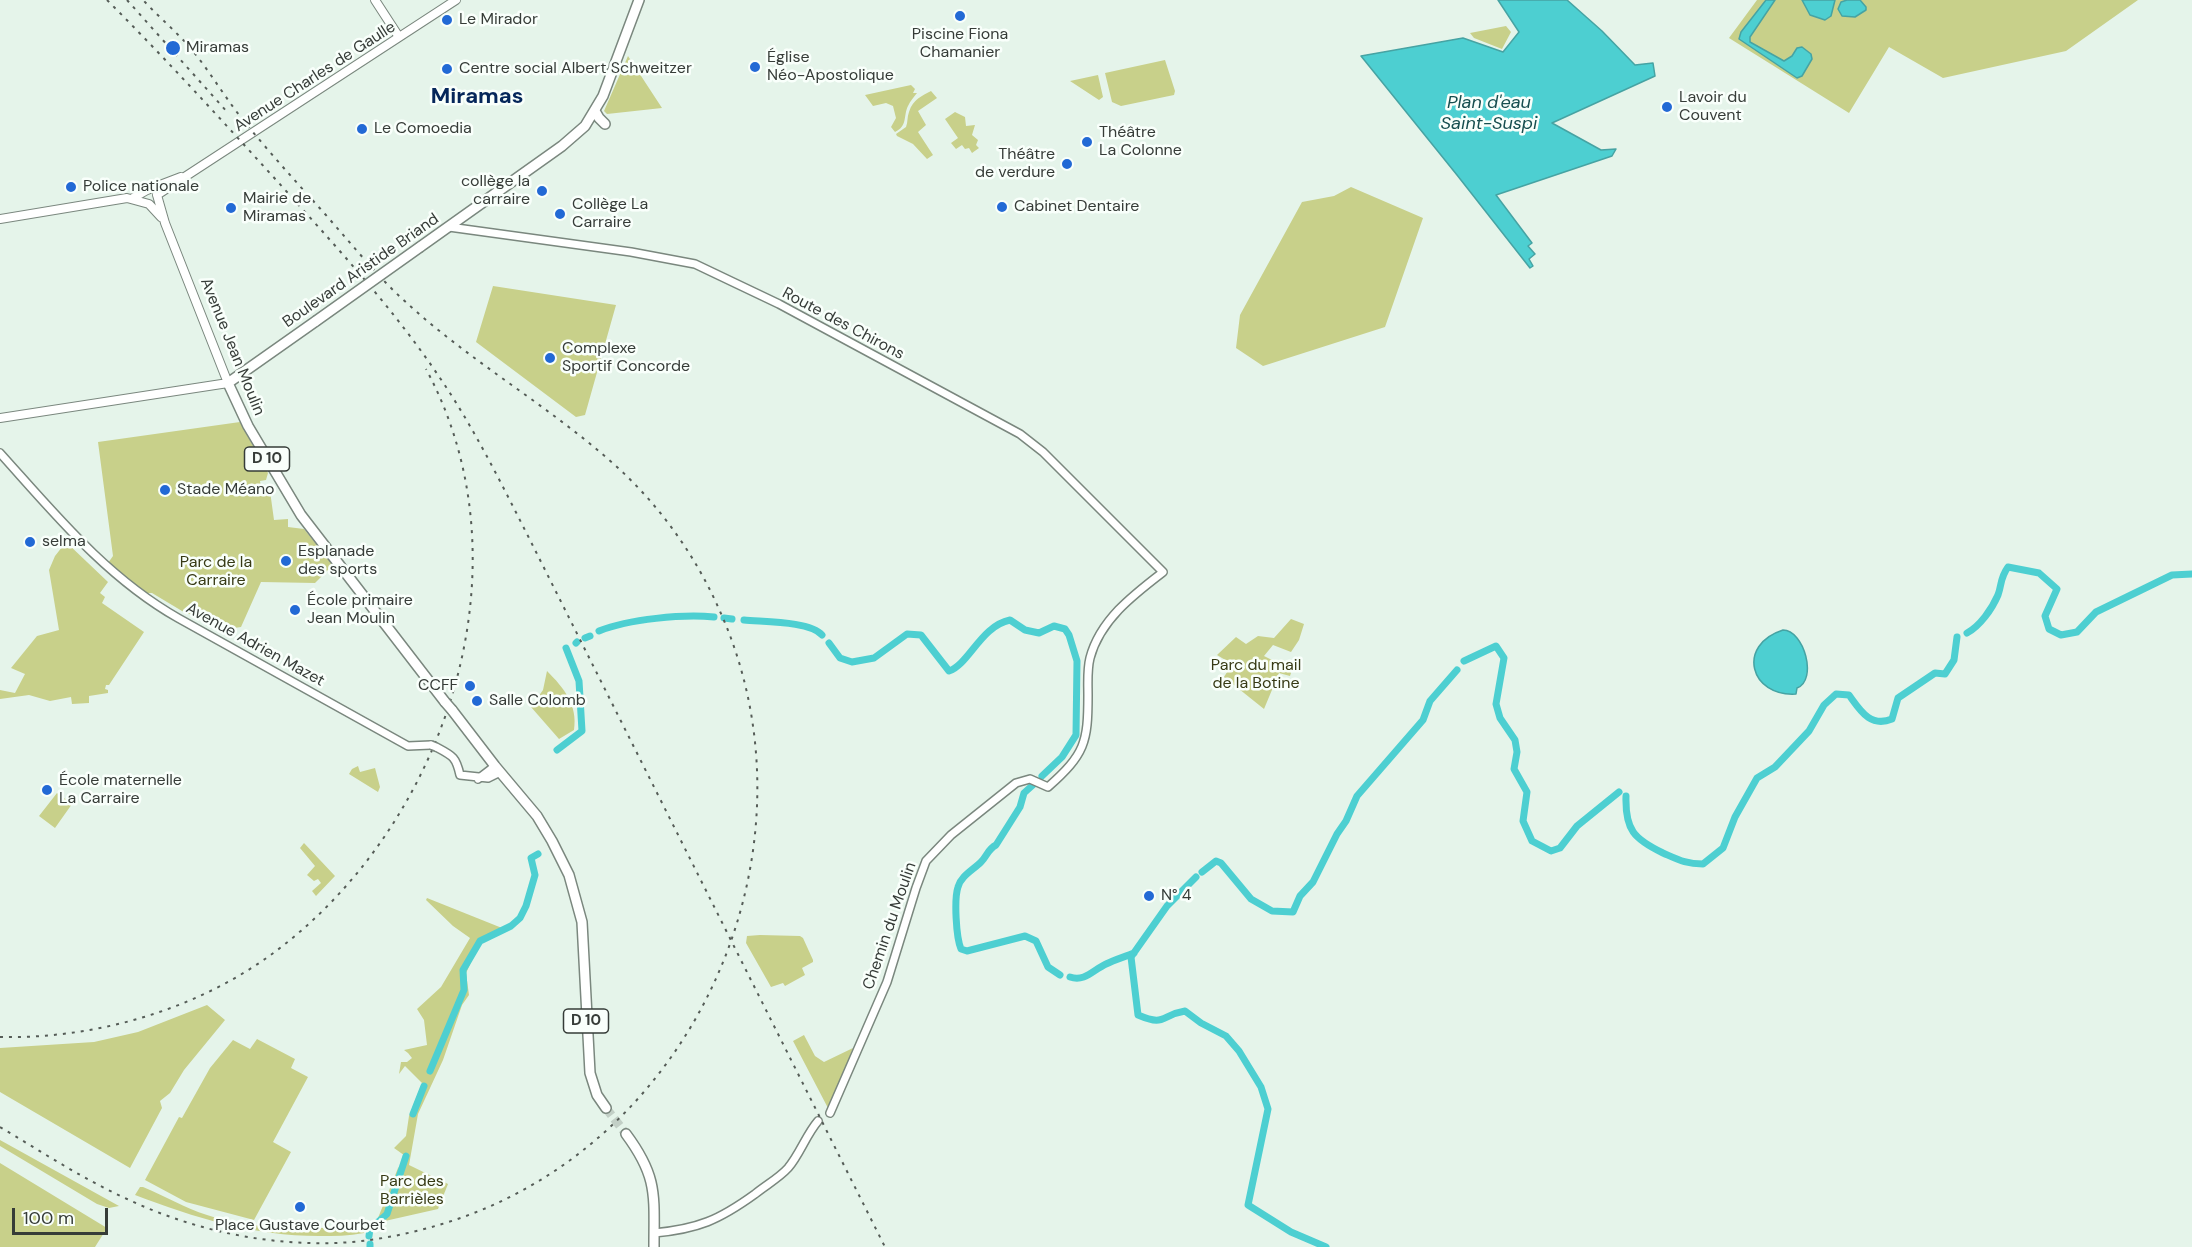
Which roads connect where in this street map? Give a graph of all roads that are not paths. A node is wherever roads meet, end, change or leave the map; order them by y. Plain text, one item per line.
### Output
1 (375, 0) edge
2 (456, 0) edge
3 (639, 0) edge
4 (399, 37) junction
5 (595, 111) junction
6 (605, 124) dead end
7 (150, 197) junction
8 (0, 219) edge
9 (449, 227) junction
10 (228, 383) junction
11 (0, 418) edge
12 (0, 453) edge
13 (1163, 572) joint
14 (498, 769) junction
15 (606, 1108) tunnel mouth
16 (830, 1113) dead end
17 (818, 1121) dead end
18 (626, 1134) tunnel mouth
19 (654, 1233) junction
20 (654, 1247) edge

1 - 4 main road
2 - 4 main road, Avenue Charles de Gaulle
3 - 5 main road, Boulevard Aristide Briand
4 - 7 main road, Avenue Charles de Gaulle
5 - 6 main road
5 - 9 main road, Boulevard Aristide Briand
7 - 8 main road, Avenue Charles de Gaulle
7 - 10 main road, Avenue Jean Moulin
9 - 10 main road, Boulevard Aristide Briand, bridge
9 - 13 street, Route des Chirons
10 - 11 main road, Boulevard Aristide Briand
10 - 14 main road, Avenue Jean Moulin / D 10, bridge
12 - 14 street, Avenue Adrien Mazet
13 - 16 street, Chemin du Moulin
14 - 15 main road, D 10
17 - 19 street
18 - 19 main road
19 - 20 main road

